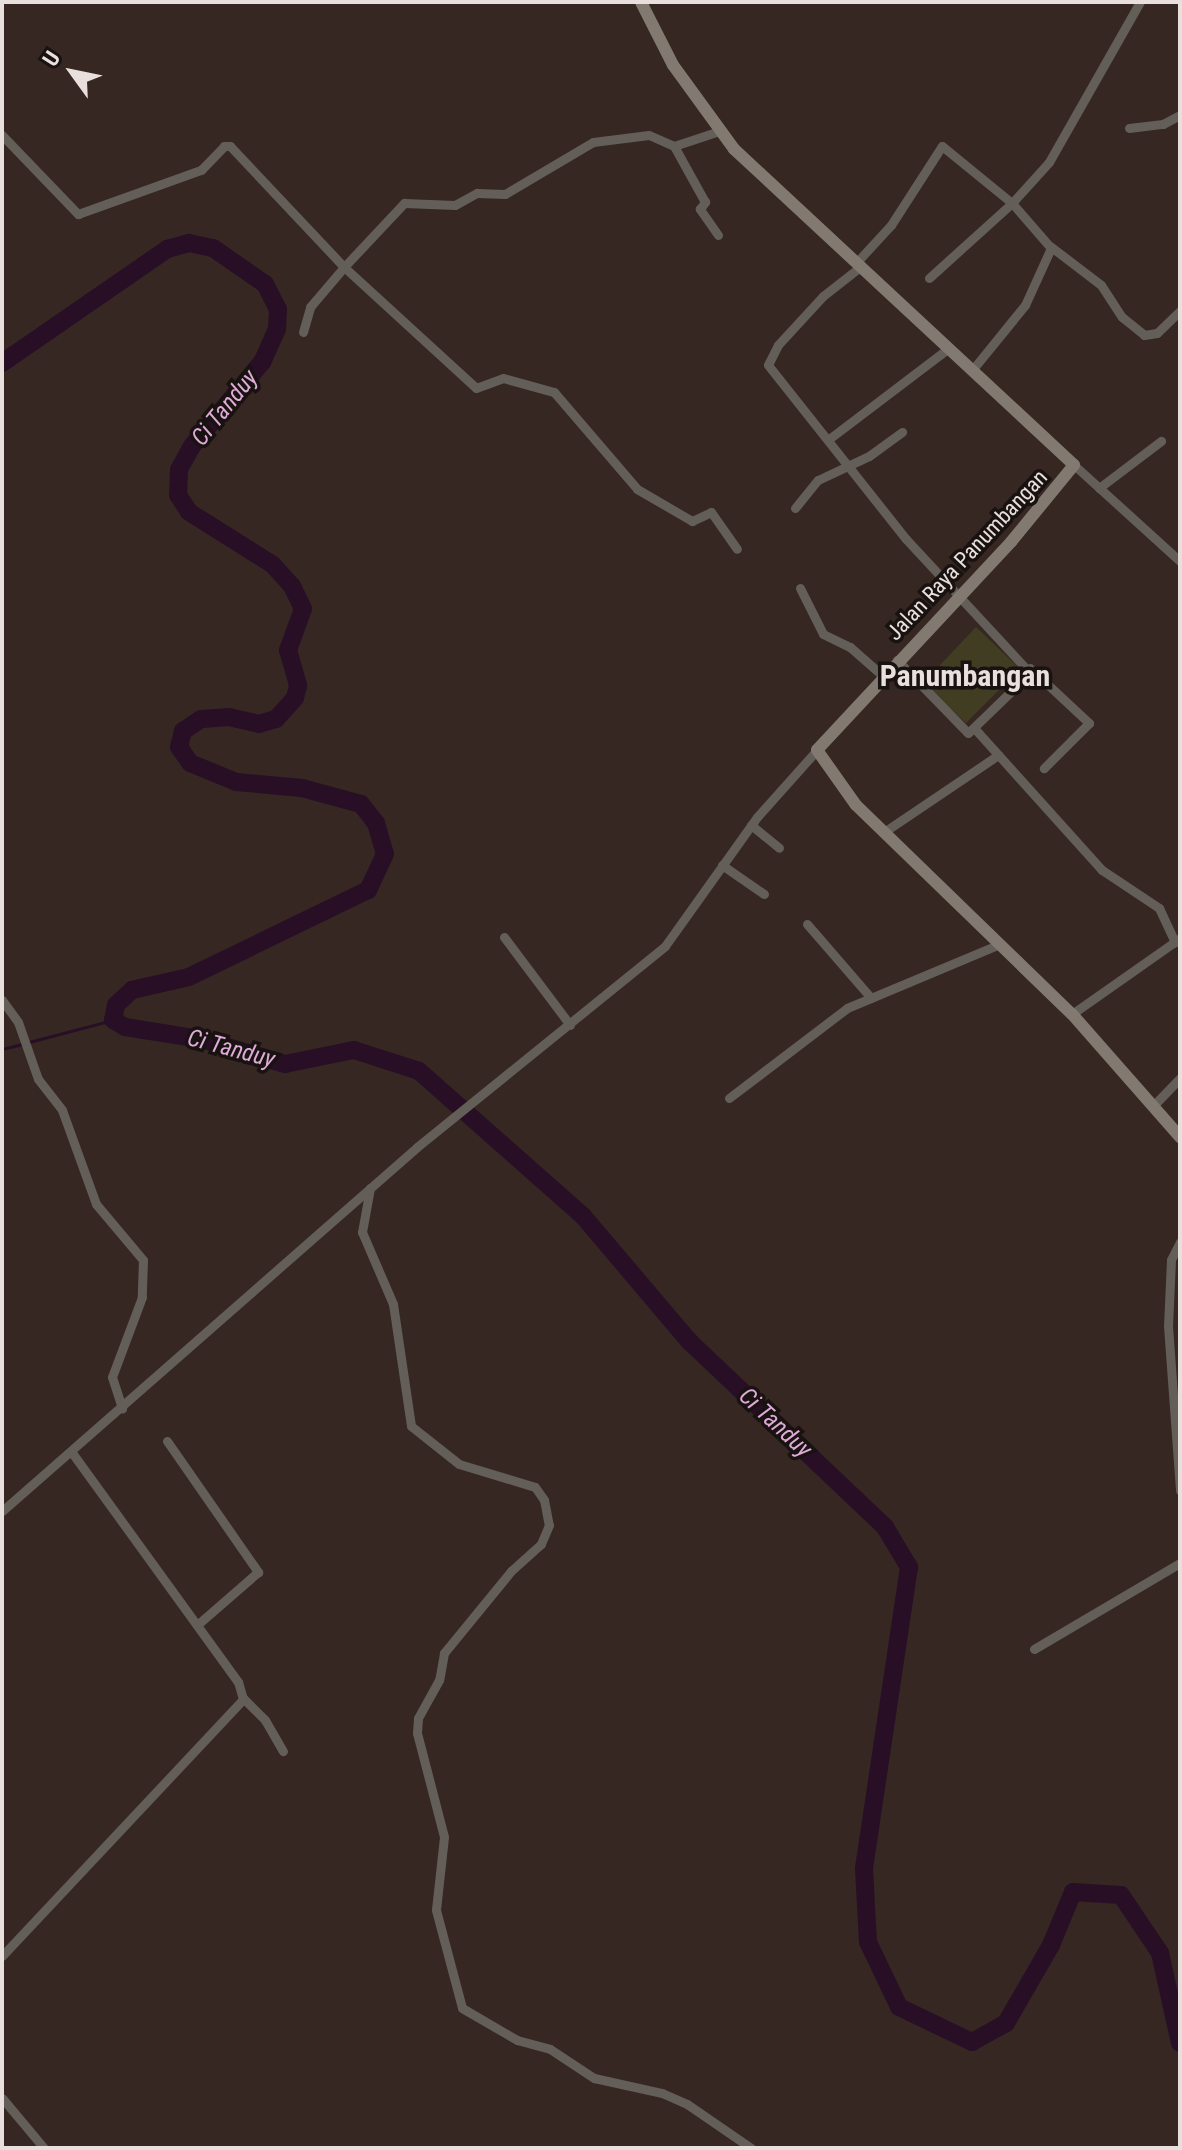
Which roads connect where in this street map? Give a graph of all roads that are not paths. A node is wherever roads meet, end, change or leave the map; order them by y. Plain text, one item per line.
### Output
1 (641, 2) edge
2 (1140, 2) edge
3 (1180, 115) edge
4 (1129, 128) dead end
5 (719, 131) junction
6 (2, 135) edge
7 (674, 146) junction
8 (1012, 203) junction
9 (718, 235) dead end
10 (1050, 246) junction
11 (858, 265) junction
12 (344, 267) junction
13 (929, 278) dead end
14 (1180, 311) edge
15 (303, 332) dead end
16 (949, 348) junction
17 (973, 369) junction
18 (902, 432) dead end
19 (829, 439) junction
20 (1161, 441) dead end
21 (1074, 465) junction
22 (848, 466) junction
23 (1099, 488) junction
24 (795, 508) dead end
25 (737, 549) dead end
26 (1180, 561) edge
27 (800, 588) dead end
28 (957, 600) junction
29 (897, 660) junction
30 (1030, 668) junction
31 (883, 676) junction
32 (975, 729) junction
33 (817, 750) junction
34 (998, 755) junction
35 (1044, 768) dead end
36 (751, 825) junction
37 (884, 832) junction
38 (779, 848) dead end
39 (722, 865) junction
40 (764, 894) dead end
41 (807, 924) dead end
42 (504, 937) dead end
43 (1177, 940) edge
44 (1000, 944) junction
45 (871, 998) junction
46 (2, 1000) edge
47 (1072, 1014) junction
48 (570, 1025) junction
49 (1180, 1078) edge
50 (729, 1098) dead end
51 (1153, 1106) junction
52 (1180, 1137) edge
53 (370, 1188) junction
54 (1180, 1242) edge
55 (122, 1408) junction
56 (167, 1441) dead end
57 (72, 1453) junction
58 (1180, 1491) edge
59 (2, 1511) edge
60 (1180, 1563) edge
61 (197, 1625) junction
62 (1034, 1649) dead end
63 (243, 1698) junction
64 (283, 1751) dead end
65 (2, 1956) edge
66 (2, 2098) edge
67 (44, 2148) edge
68 (751, 2148) edge

1 - 5 main road, Jalan Raya Panumbangan
2 - 8 street
3 - 4 street
5 - 7 street
5 - 11 main road, Jalan Raya Panumbangan
6 - 12 street
7 - 9 street
7 - 12 street
8 - 10 street
8 - 11 street
8 - 13 street
10 - 14 street
10 - 17 street
11 - 16 main road, Jalan Raya Panumbangan
11 - 19 street
12 - 15 street
12 - 25 street
16 - 17 main road, Jalan Raya Panumbangan
16 - 19 street
17 - 21 main road, Jalan Raya Panumbangan
18 - 22 street
19 - 22 street
20 - 23 street
21 - 23 street
21 - 28 main road, Jalan Raya Panumbangan
22 - 24 street
22 - 28 street
23 - 26 street
27 - 31 street
28 - 29 main road, Jalan Raya Panumbangan
28 - 30 street
29 - 31 main road, Jalan Raya Panumbangan
29 - 32 street
30 - 32 street
30 - 35 street
31 - 33 main road, Jalan Raya Panumbangan
32 - 34 street
33 - 36 street
33 - 37 main road
34 - 37 street
34 - 43 street
36 - 38 street
36 - 39 street
37 - 44 main road
39 - 40 street
39 - 48 street
41 - 45 street
42 - 48 street
43 - 47 street
44 - 45 street
44 - 47 main road
45 - 50 street
46 - 55 street
47 - 51 main road
48 - 53 street
49 - 51 street
51 - 52 main road
53 - 55 street
53 - 68 street
54 - 58 street
55 - 57 street
56 - 61 street
57 - 59 street
57 - 61 street
60 - 62 street
61 - 63 street
63 - 64 street
63 - 65 street
66 - 67 street

